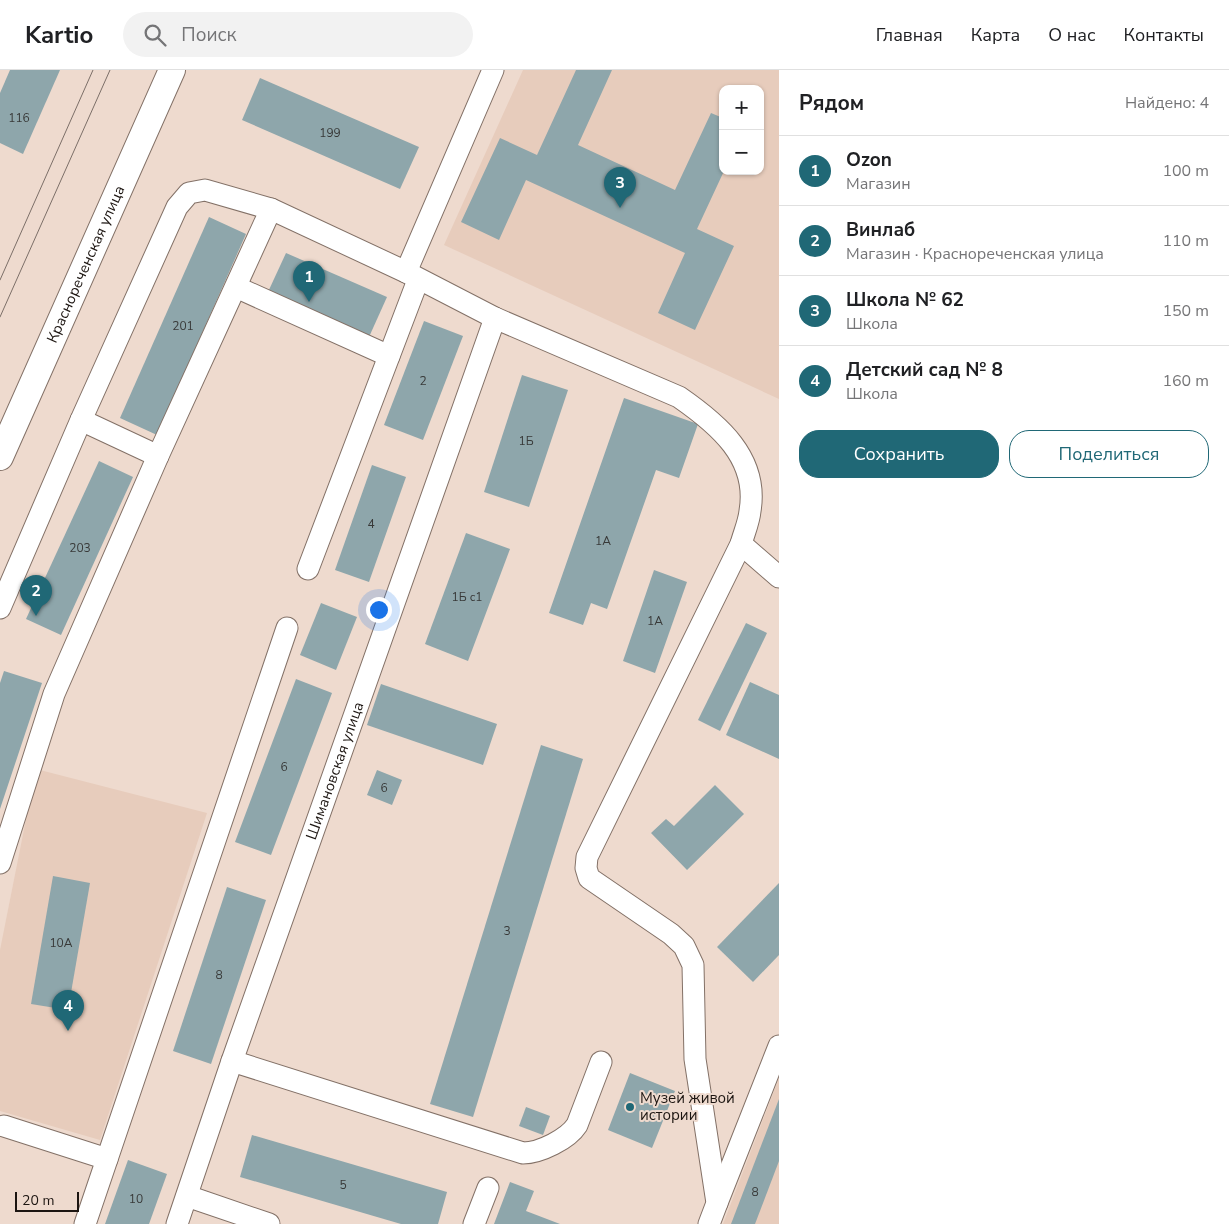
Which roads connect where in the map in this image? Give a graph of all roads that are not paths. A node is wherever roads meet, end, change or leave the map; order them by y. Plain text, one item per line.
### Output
1 (172, 70) edge
2 (494, 70) edge
3 (271, 209) junction
4 (412, 276) junction
5 (236, 287) junction
6 (496, 318) junction
7 (389, 356) junction
8 (81, 420) junction
9 (158, 456) junction
10 (0, 457) edge
11 (741, 544) junction
12 (308, 569) dead end
13 (779, 577) edge
14 (0, 608) edge
15 (288, 628) dead end
16 (0, 863) edge
17 (779, 1046) edge
18 (232, 1061) junction
19 (601, 1062) dead end
20 (4, 1126) dead end
21 (107, 1159) junction
22 (488, 1188) dead end
23 (186, 1196) junction
24 (716, 1203) junction
25 (85, 1224) edge
26 (177, 1224) edge
27 (269, 1224) edge
28 (474, 1224) edge
29 (709, 1224) edge

1 - 10 main road, Краснореченская улица
2 - 4 lane
3 - 4 lane
3 - 5 lane
3 - 8 lane
4 - 6 lane
4 - 7 lane
5 - 7 lane
5 - 9 lane
6 - 11 lane
6 - 18 lane, Шимановская улица
7 - 12 lane
8 - 9 lane
8 - 14 lane
9 - 16 lane
11 - 13 lane
11 - 24 lane
15 - 21 lane
17 - 24 lane
18 - 19 lane
18 - 23 lane, Шимановская улица
20 - 21 lane
21 - 25 lane
22 - 28 lane
23 - 26 lane, Шимановская улица
23 - 27 lane
24 - 29 lane

